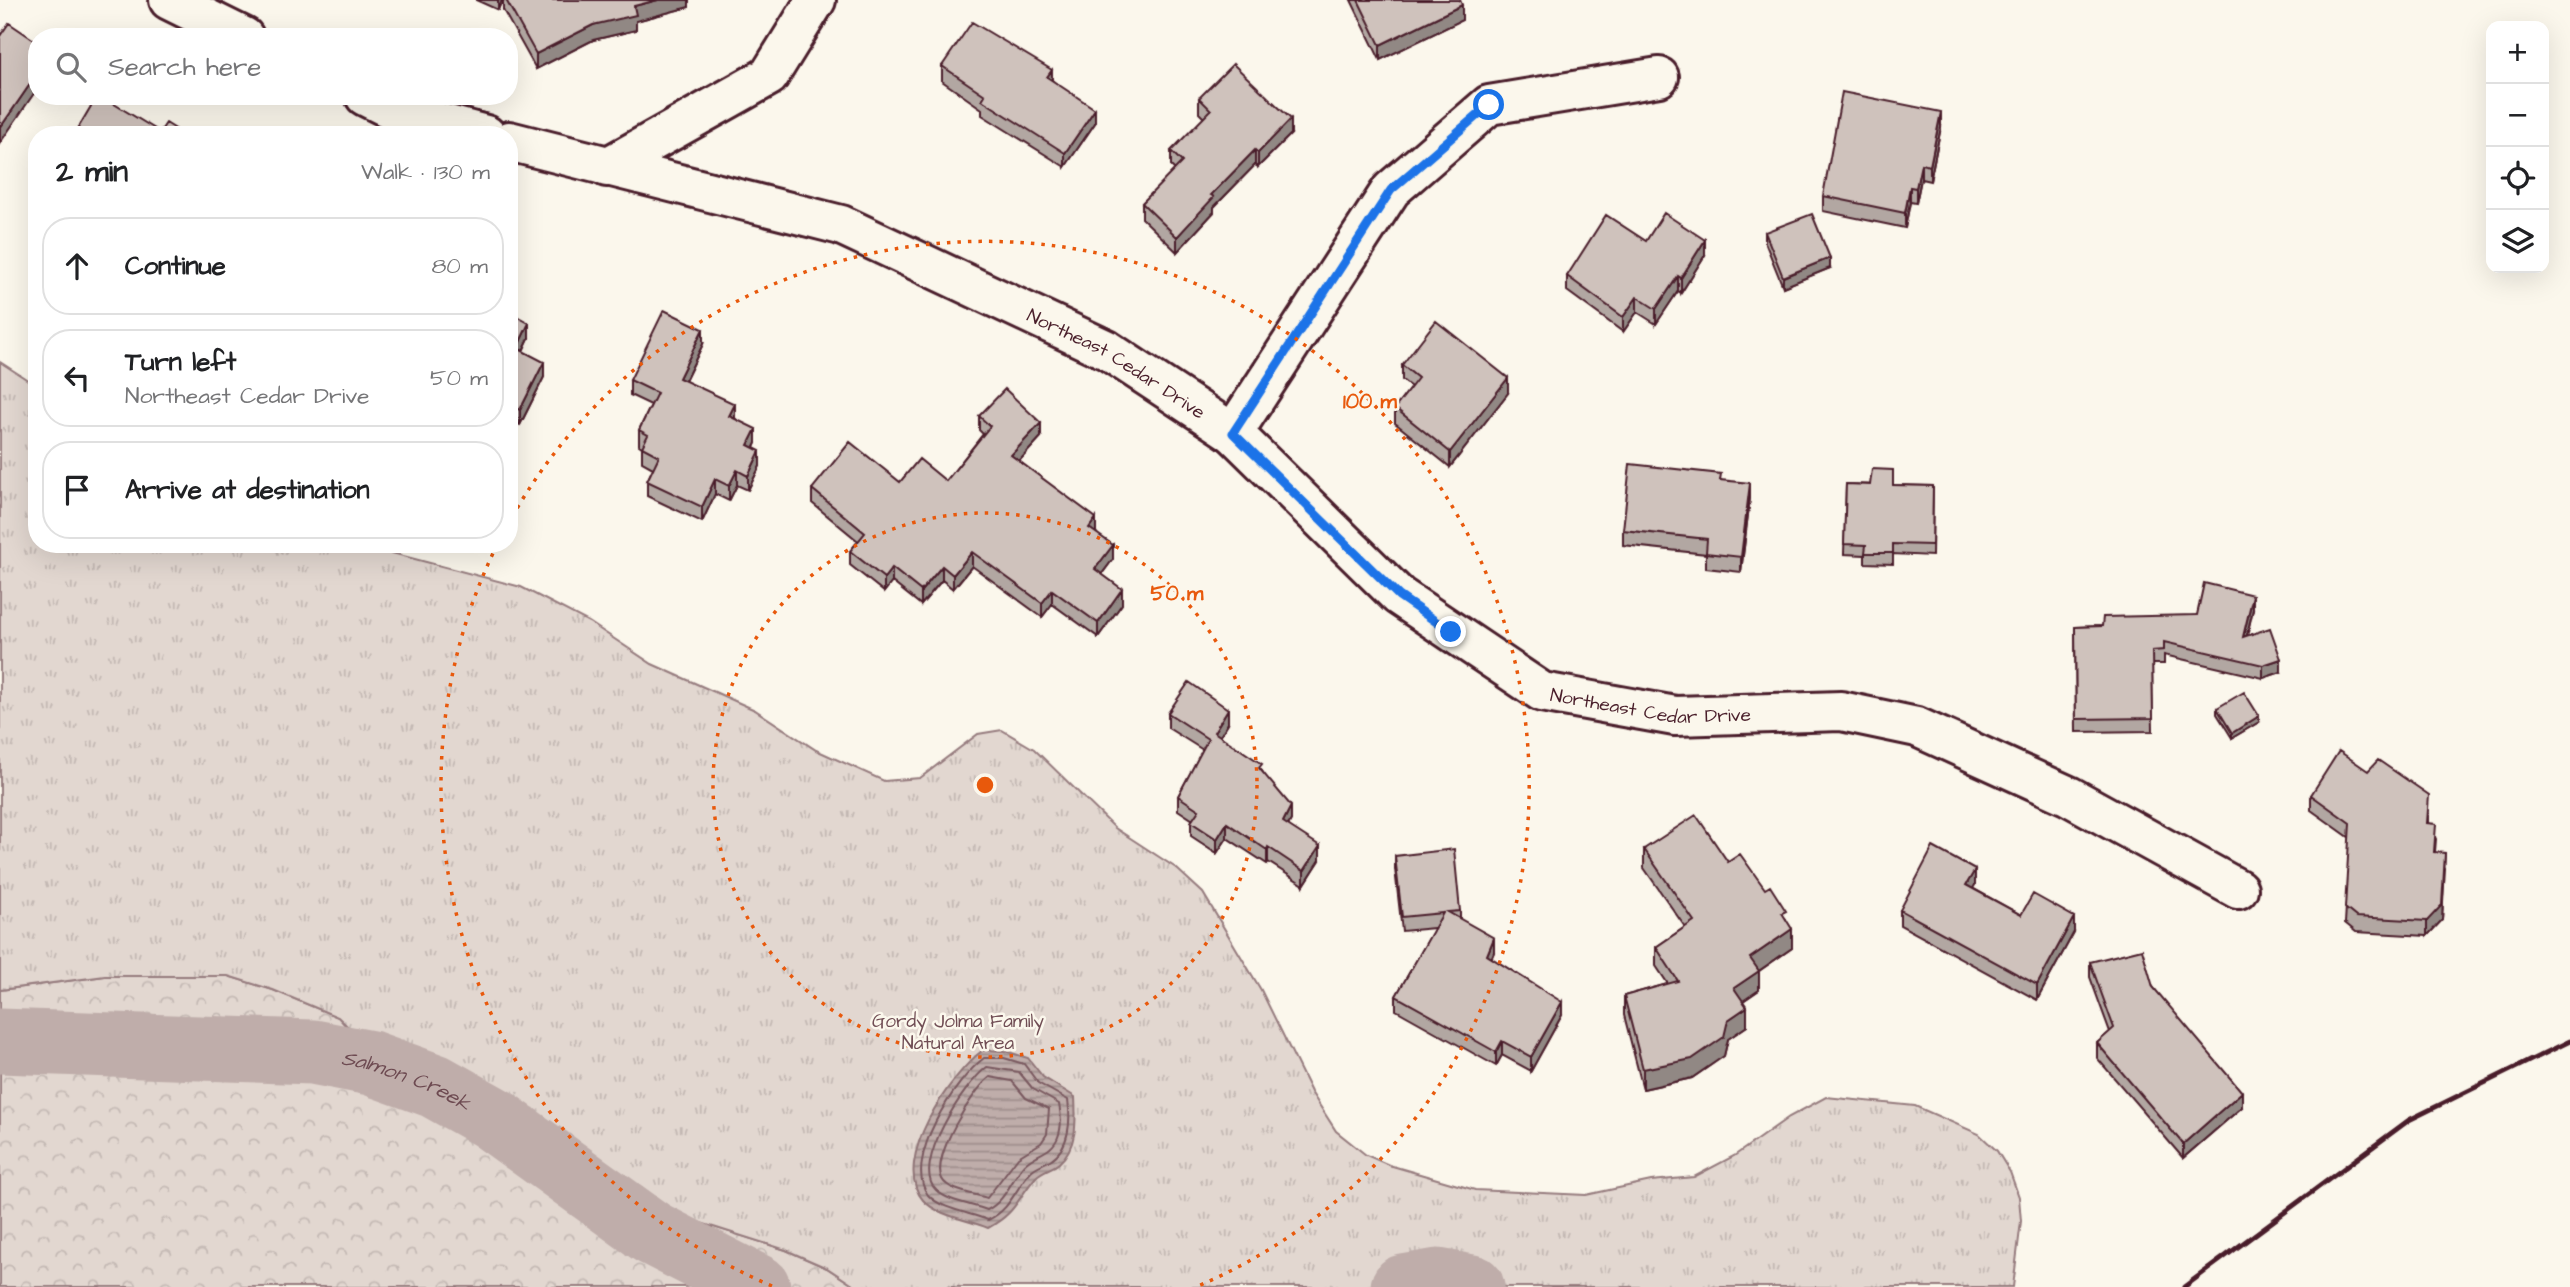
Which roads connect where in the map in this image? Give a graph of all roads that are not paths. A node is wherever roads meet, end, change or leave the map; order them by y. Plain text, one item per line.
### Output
1 (169, 0) edge
2 (816, 0) edge
3 (226, 28) edge
4 (1660, 77) dead end
5 (383, 105) edge
6 (453, 126) edge
7 (518, 143) edge
8 (607, 167) junction
9 (1233, 433) junction
10 (2238, 889) dead end

1 - 3 street
2 - 8 street
4 - 9 street
5 - 6 street
7 - 8 street, Northeast Cedar Drive
8 - 9 street, Northeast Cedar Drive
9 - 10 street, Northeast Cedar Drive

